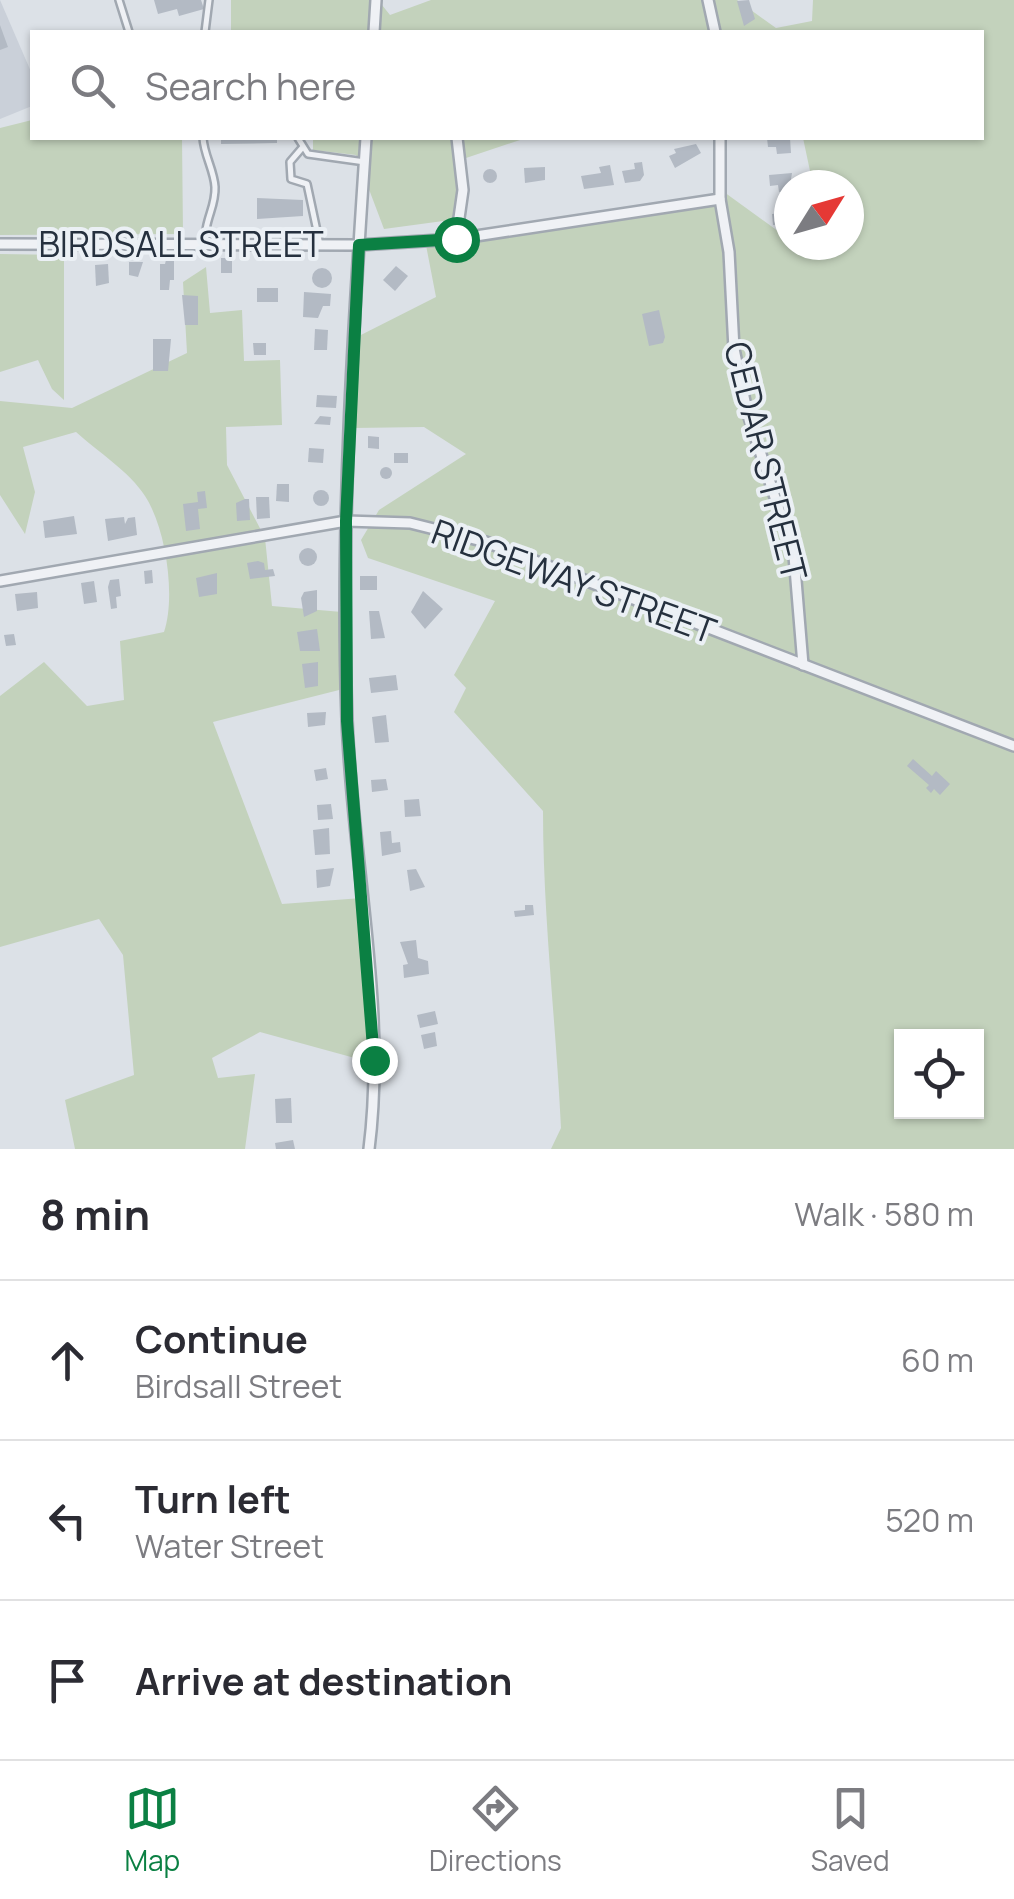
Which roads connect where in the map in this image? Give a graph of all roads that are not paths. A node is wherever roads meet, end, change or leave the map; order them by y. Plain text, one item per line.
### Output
1 (118, 0) edge
2 (209, 0) edge
3 (376, 0) edge
4 (708, 0) edge
5 (128, 30) edge
6 (205, 30) edge
7 (374, 30) edge
8 (715, 30) edge
9 (204, 140) edge
10 (299, 140) edge
11 (366, 140) edge
12 (457, 140) edge
13 (720, 140) edge
14 (302, 148) junction
15 (365, 162) junction
16 (720, 199) junction
17 (456, 239) junction
18 (0, 244) edge
19 (320, 245) junction
20 (359, 245) junction
21 (206, 246) junction
22 (346, 521) junction
23 (0, 580) edge
24 (802, 665) junction
25 (1014, 746) edge
26 (370, 1149) edge

1 - 5 lane
2 - 6 lane
3 - 7 street
4 - 8 street
9 - 21 lane
10 - 14 lane
11 - 15 street
12 - 17 street
13 - 16 street, CEDAR STREET
14 - 15 lane
14 - 19 lane
15 - 20 street
16 - 17 street, BIRDSALL STREET
16 - 24 street, CEDAR STREET
17 - 20 street, BIRDSALL STREET
18 - 21 street, BIRDSALL STREET
19 - 20 street, BIRDSALL STREET
19 - 21 street, BIRDSALL STREET
20 - 22 street
22 - 23 street, RIDGEWAY STREET
22 - 24 street, RIDGEWAY STREET
22 - 26 street
24 - 25 street, RIDGEWAY STREET

